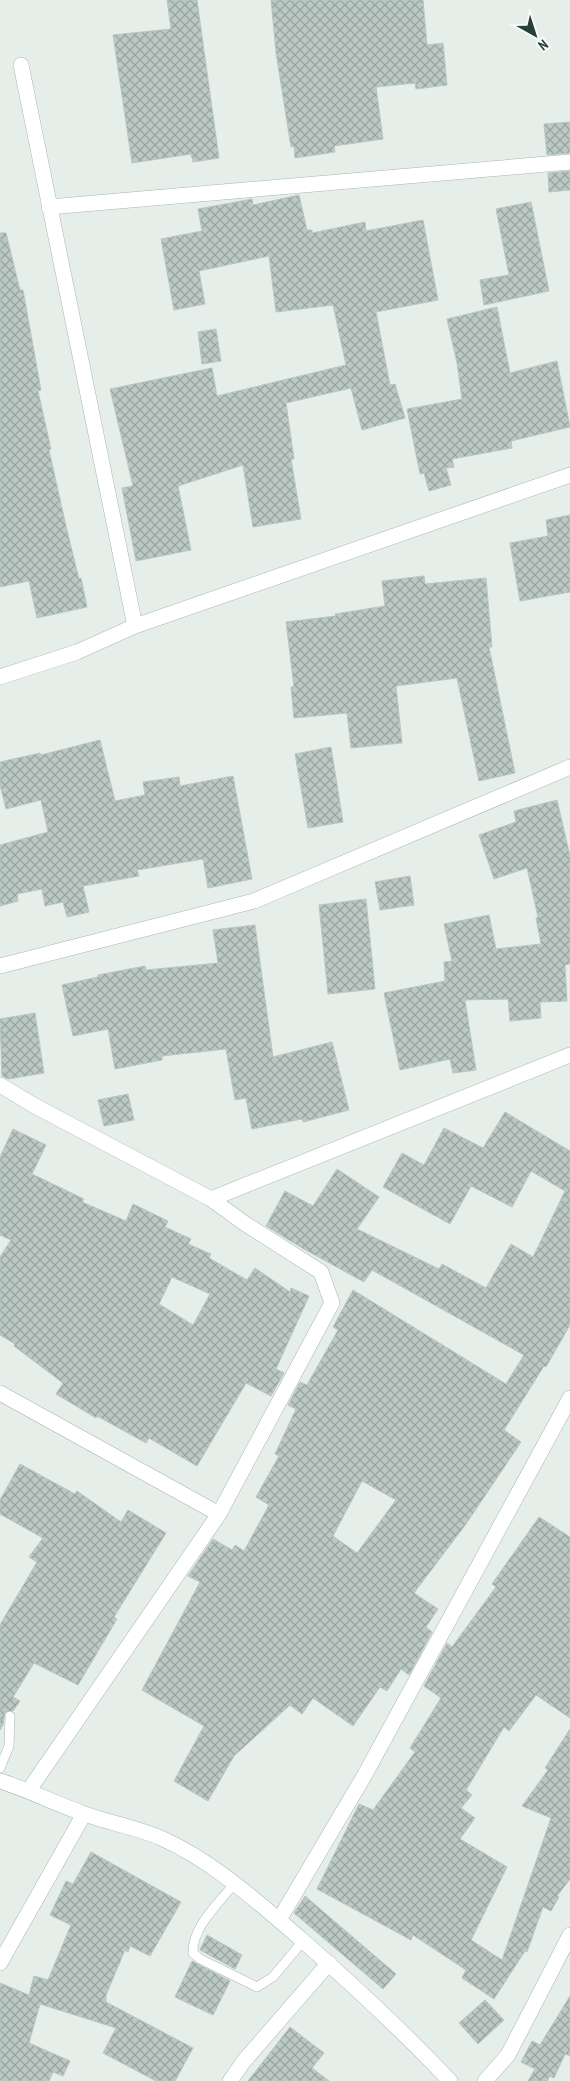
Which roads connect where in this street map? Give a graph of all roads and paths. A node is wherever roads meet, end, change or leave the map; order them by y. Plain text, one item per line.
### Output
1 (21, 65) dead end
2 (570, 162) edge
3 (49, 207) junction
4 (570, 474) edge
5 (135, 626) junction
6 (0, 677) edge
7 (570, 767) edge
8 (0, 966) edge
9 (570, 1055) edge
10 (0, 1084) edge
11 (211, 1199) junction
12 (0, 1393) edge
13 (570, 1398) edge
14 (219, 1514) junction
15 (10, 1716) dead end
16 (0, 1768) edge
17 (0, 1781) edge
18 (30, 1790) junction
19 (84, 1814) junction
20 (234, 1884) junction
21 (279, 1920) junction
22 (570, 1935) edge
23 (303, 1941) junction
24 (0, 1963) edge
25 (329, 1963) junction
26 (230, 2081) edge
27 (450, 2081) edge
28 (485, 2081) edge

1 - 3 street
2 - 3 street
3 - 5 street
4 - 5 street
5 - 6 street
7 - 8 street
9 - 11 street
10 - 11 street
11 - 14 street
12 - 14 street
13 - 21 street
14 - 18 street
15 - 16 lane
17 - 18 street
18 - 19 street
19 - 20 street
19 - 24 street
20 - 21 street
20 - 23 lane
21 - 23 street
22 - 28 street
23 - 25 street
25 - 26 street
25 - 27 street

